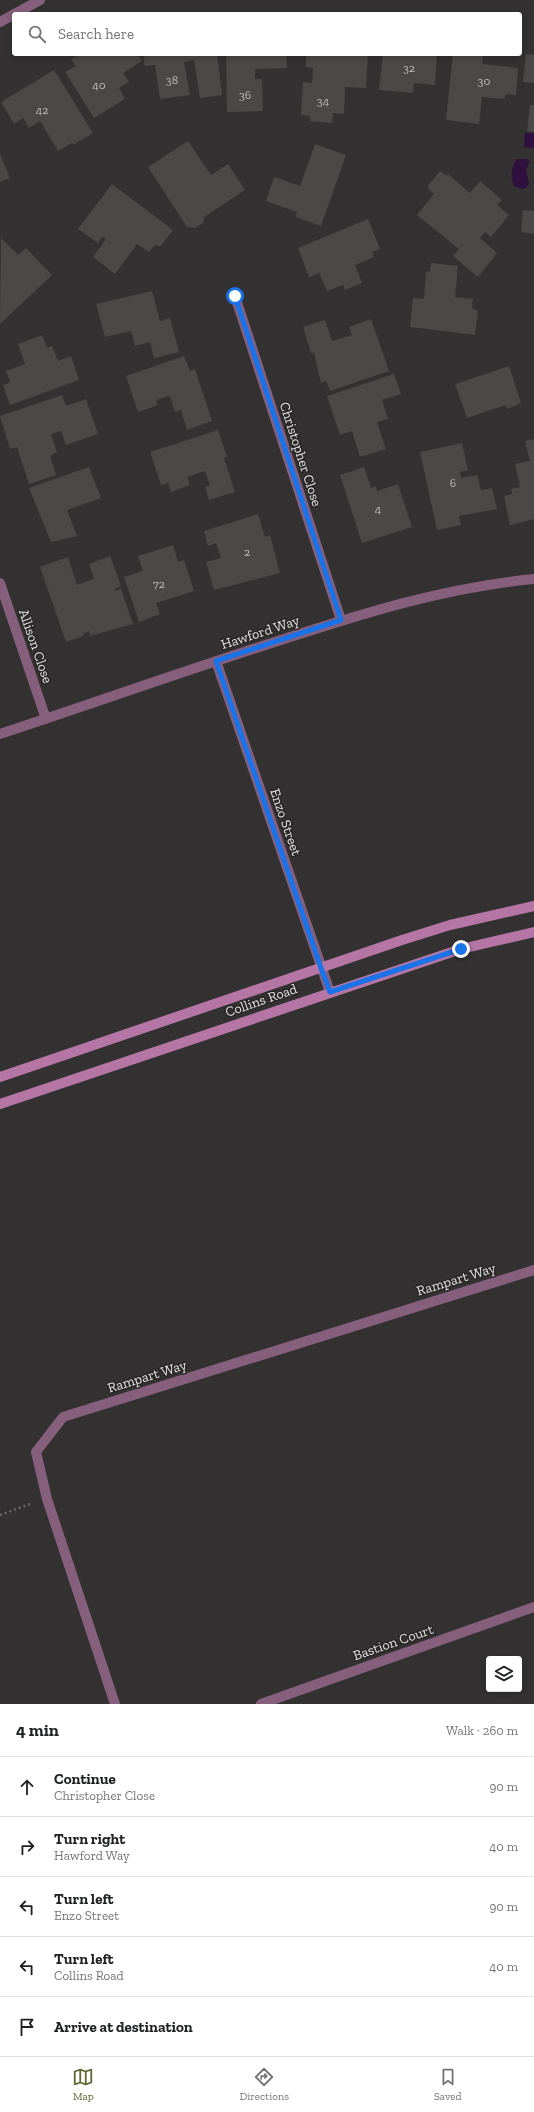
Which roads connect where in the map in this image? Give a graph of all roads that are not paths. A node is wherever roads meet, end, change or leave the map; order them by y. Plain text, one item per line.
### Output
1 (40, 0) edge
2 (18, 12) edge
3 (12, 15) edge
4 (0, 22) edge
5 (235, 296) dead end
6 (534, 579) edge
7 (0, 583) edge
8 (341, 620) junction
9 (216, 661) junction
10 (46, 719) junction
11 (0, 734) edge
12 (534, 906) edge
13 (534, 932) edge
14 (321, 968) junction
15 (330, 992) junction
16 (0, 1077) edge
17 (0, 1104) edge
18 (534, 1270) edge
19 (534, 1607) edge
20 (114, 1704) edge
21 (261, 1704) edge

1 - 2 street
3 - 4 street
5 - 8 street, Christopher Close
6 - 8 street, Hawford Way
7 - 10 street, Allison Close
8 - 9 street, Hawford Way
9 - 10 street, Hawford Way
9 - 14 street, Enzo Street
10 - 11 street, Hawford Way
12 - 14 main road, Collins Road
13 - 15 main road, Collins Road
14 - 15 street, Enzo Street
14 - 16 main road, Collins Road
15 - 17 main road, Collins Road
18 - 20 street, Rampart Way
19 - 21 street, Bastion Court

